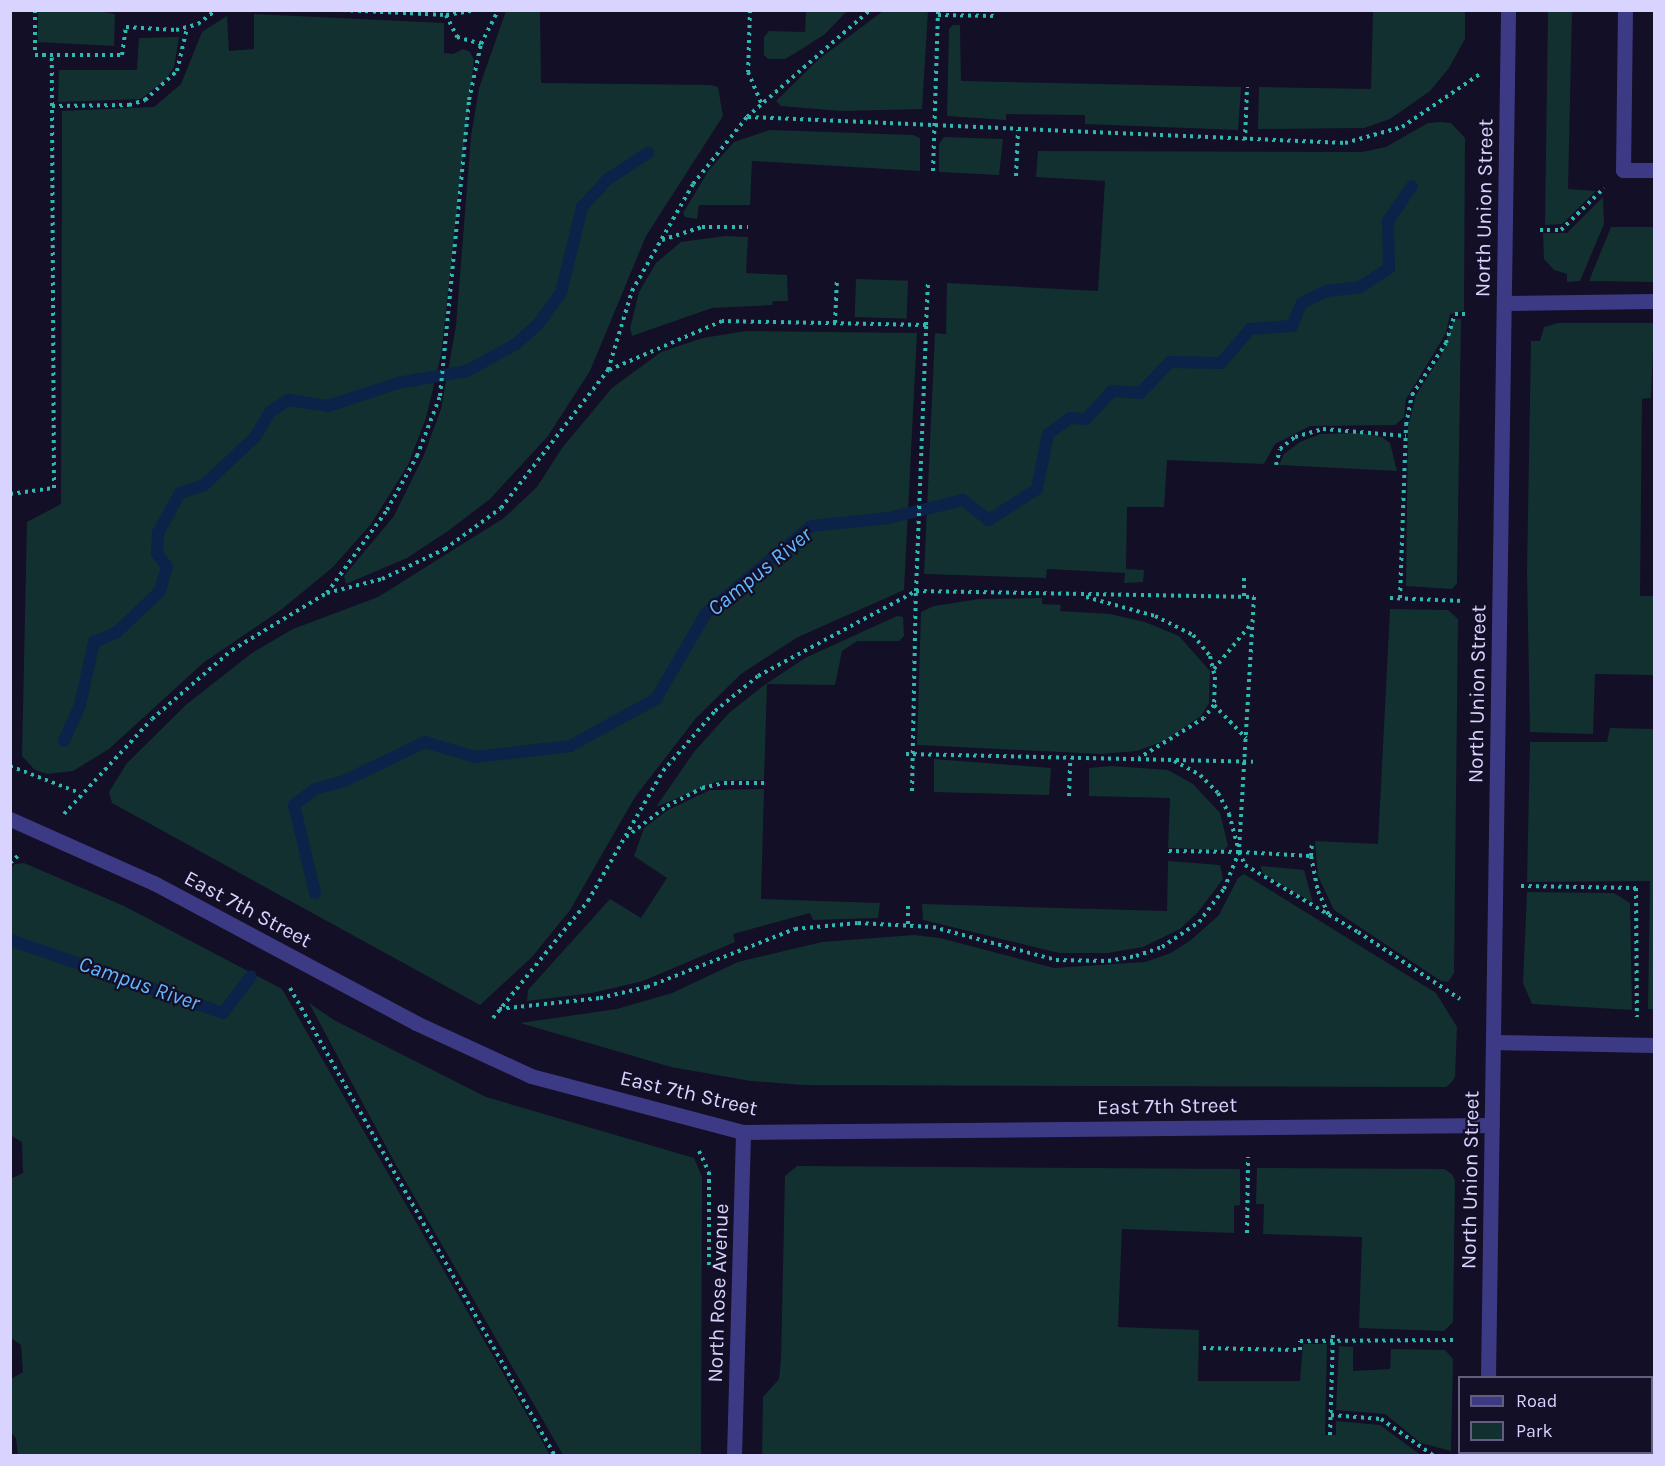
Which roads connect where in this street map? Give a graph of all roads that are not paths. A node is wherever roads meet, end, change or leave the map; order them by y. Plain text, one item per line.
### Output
1 (1508, 10) edge
2 (1625, 10) edge
3 (1654, 170) edge
4 (1654, 301) edge
5 (1504, 303) junction
6 (10, 819) edge
7 (1493, 1042) junction
8 (1654, 1045) edge
9 (1492, 1125) junction
10 (743, 1131) junction
11 (1488, 1376) edge
12 (734, 1455) edge

1 - 5 street, North Union Street
2 - 3 street
4 - 5 street
5 - 7 street, North Union Street
6 - 10 street, East 7th Street
7 - 8 street
7 - 9 street, North Union Street
9 - 10 street, East 7th Street
9 - 11 street, North Union Street
10 - 12 street, North Rose Avenue

